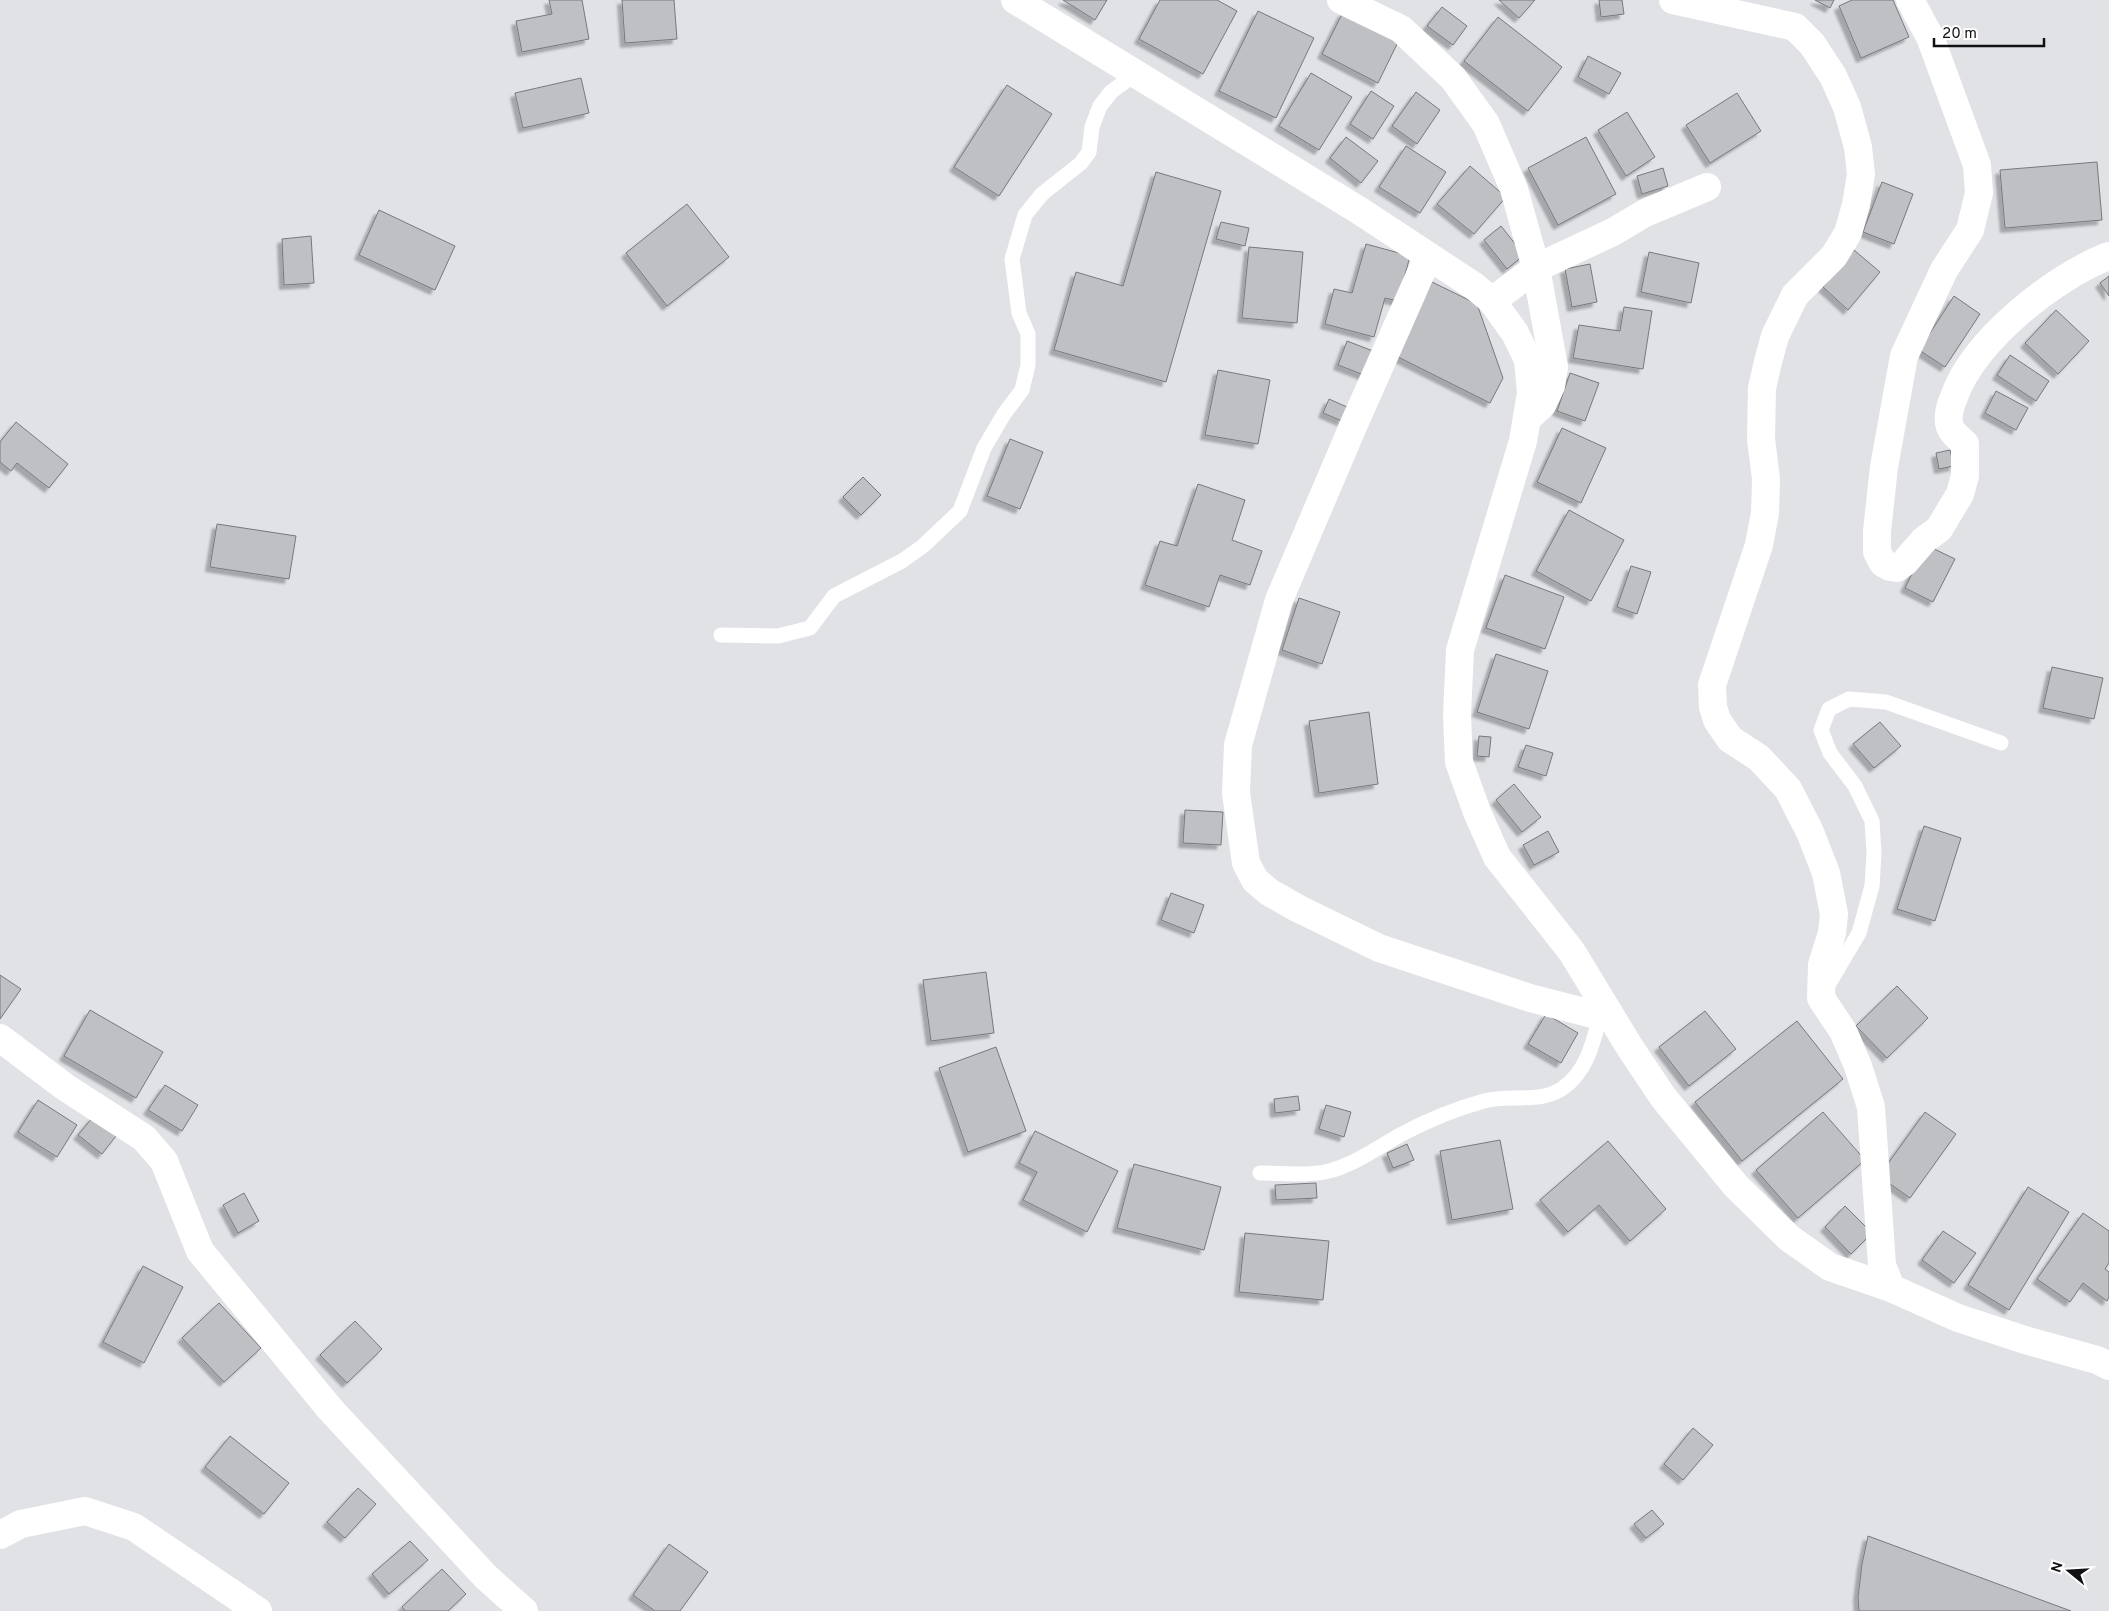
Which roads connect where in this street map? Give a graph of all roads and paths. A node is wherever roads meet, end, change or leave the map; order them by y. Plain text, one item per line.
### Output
1 (1015, 0) edge
2 (1341, 0) edge
3 (1673, 0) edge
4 (1910, 0) edge
5 (1141, 77) junction
6 (1707, 187) dead end
7 (2109, 256) edge
8 (1428, 257) junction
9 (1536, 268) junction
10 (1492, 301) junction
11 (1529, 417) junction
12 (722, 635) dead end
13 (2001, 743) dead end
14 (1821, 998) junction
15 (1606, 1017) junction
16 (0, 1038) edge
17 (1260, 1173) dead end
18 (1891, 1288) junction
19 (2109, 1366) edge
20 (0, 1535) edge
21 (258, 1611) edge
22 (524, 1611) edge

1 - 5 street
2 - 9 street
3 - 14 street
4 - 7 street
5 - 8 street
5 - 12 lane
6 - 9 street
8 - 10 street
8 - 15 street
9 - 10 street
9 - 11 street
10 - 11 street
11 - 15 street
13 - 14 lane
14 - 18 street
15 - 17 lane
15 - 18 street
16 - 22 street
18 - 19 street
20 - 21 street

